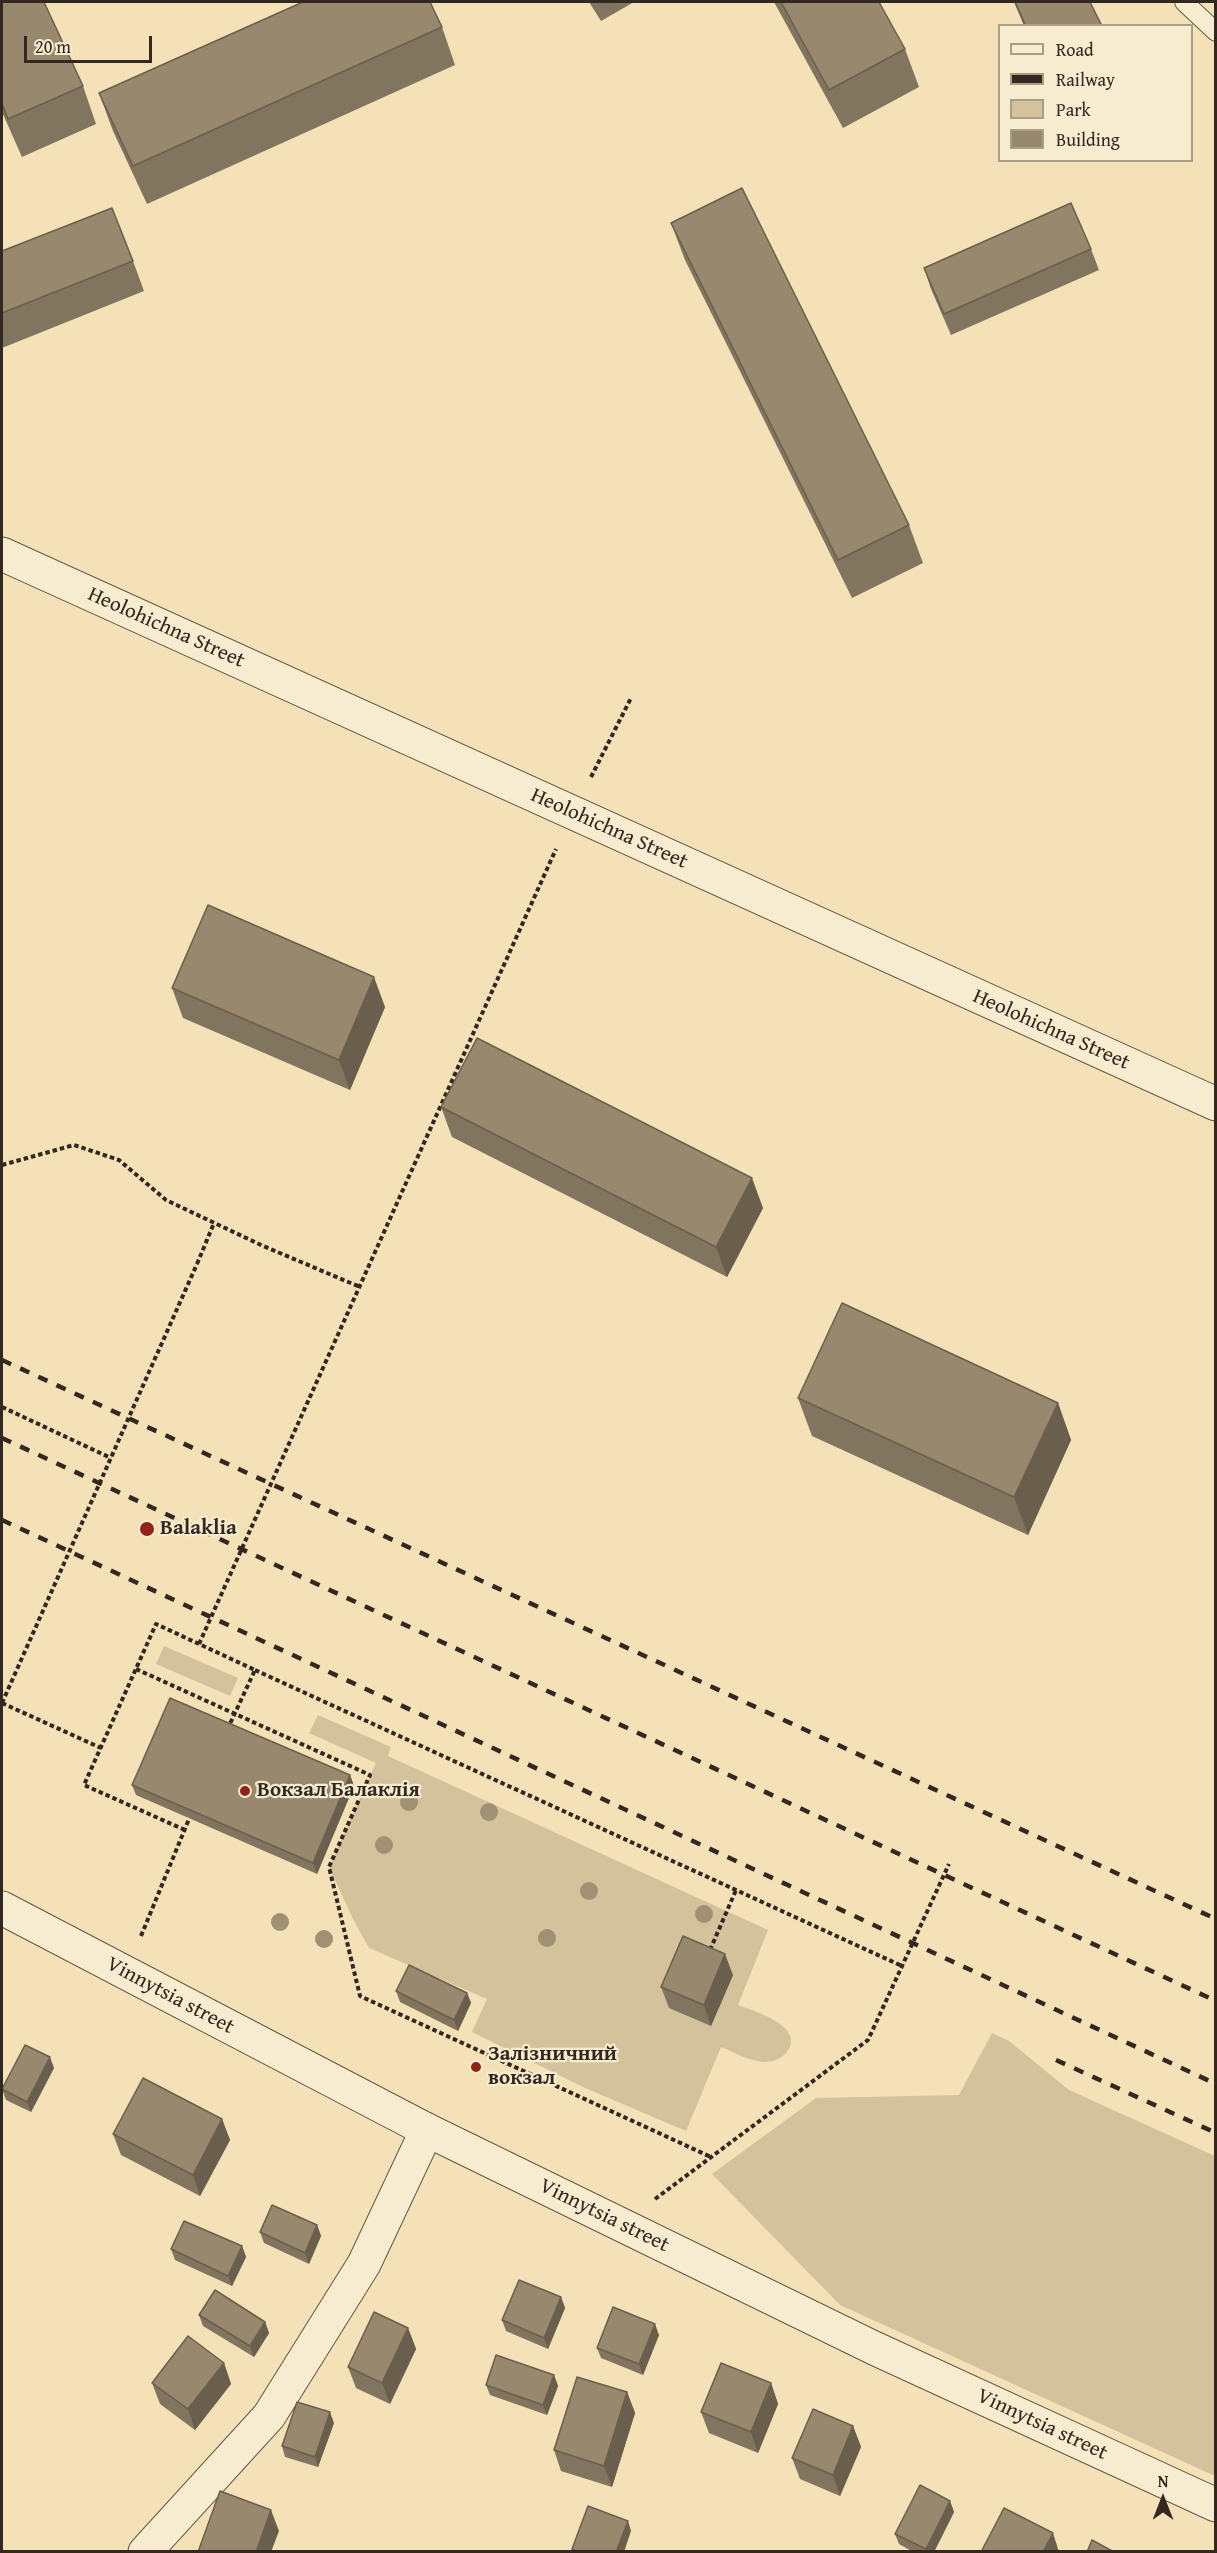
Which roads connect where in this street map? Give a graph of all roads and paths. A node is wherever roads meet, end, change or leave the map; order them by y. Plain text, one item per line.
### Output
1 (1184, 2) edge
2 (1215, 32) edge
3 (2, 554) edge
4 (631, 698) dead end
5 (573, 813) junction
6 (1215, 1104) edge
7 (2, 1165) edge
8 (214, 1223) junction
9 (360, 1287) junction
10 (2, 1407) edge
11 (111, 1458) junction
12 (199, 1644) junction
13 (136, 1669) junction
14 (255, 1670) junction
15 (2, 1703) edge
16 (235, 1713) junction
17 (227, 1731) edge
18 (101, 1748) junction
19 (189, 1819) edge
20 (185, 1830) junction
21 (949, 1864) dead end
22 (735, 1890) junction
23 (2, 1908) edge
24 (708, 1952) edge
25 (902, 1966) junction
26 (126, 1973) junction
27 (427, 2130) junction
28 (711, 2157) junction
29 (621, 2224) junction
30 (1215, 2505) edge
31 (145, 2552) edge

1 - 2 lane
3 - 5 street, Heolohichna Street
4 - 5 path
5 - 6 street, Heolohichna Street
5 - 9 path
7 - 8 path
8 - 9 path
8 - 11 path, bridge
9 - 12 path
10 - 11 path
11 - 15 path, bridge
12 - 13 path
12 - 14 path
13 - 16 path
13 - 18 path
14 - 16 path
14 - 22 path
15 - 18 path
16 - 17 path
16 - 28 path
18 - 20 path
19 - 20 path
20 - 26 path
21 - 25 path
22 - 24 path
22 - 25 path
23 - 26 street, Vinnytsia street
25 - 28 path
26 - 27 street, Vinnytsia street
27 - 29 street, Vinnytsia street
27 - 31 street
28 - 29 path
29 - 30 street, Vinnytsia street

